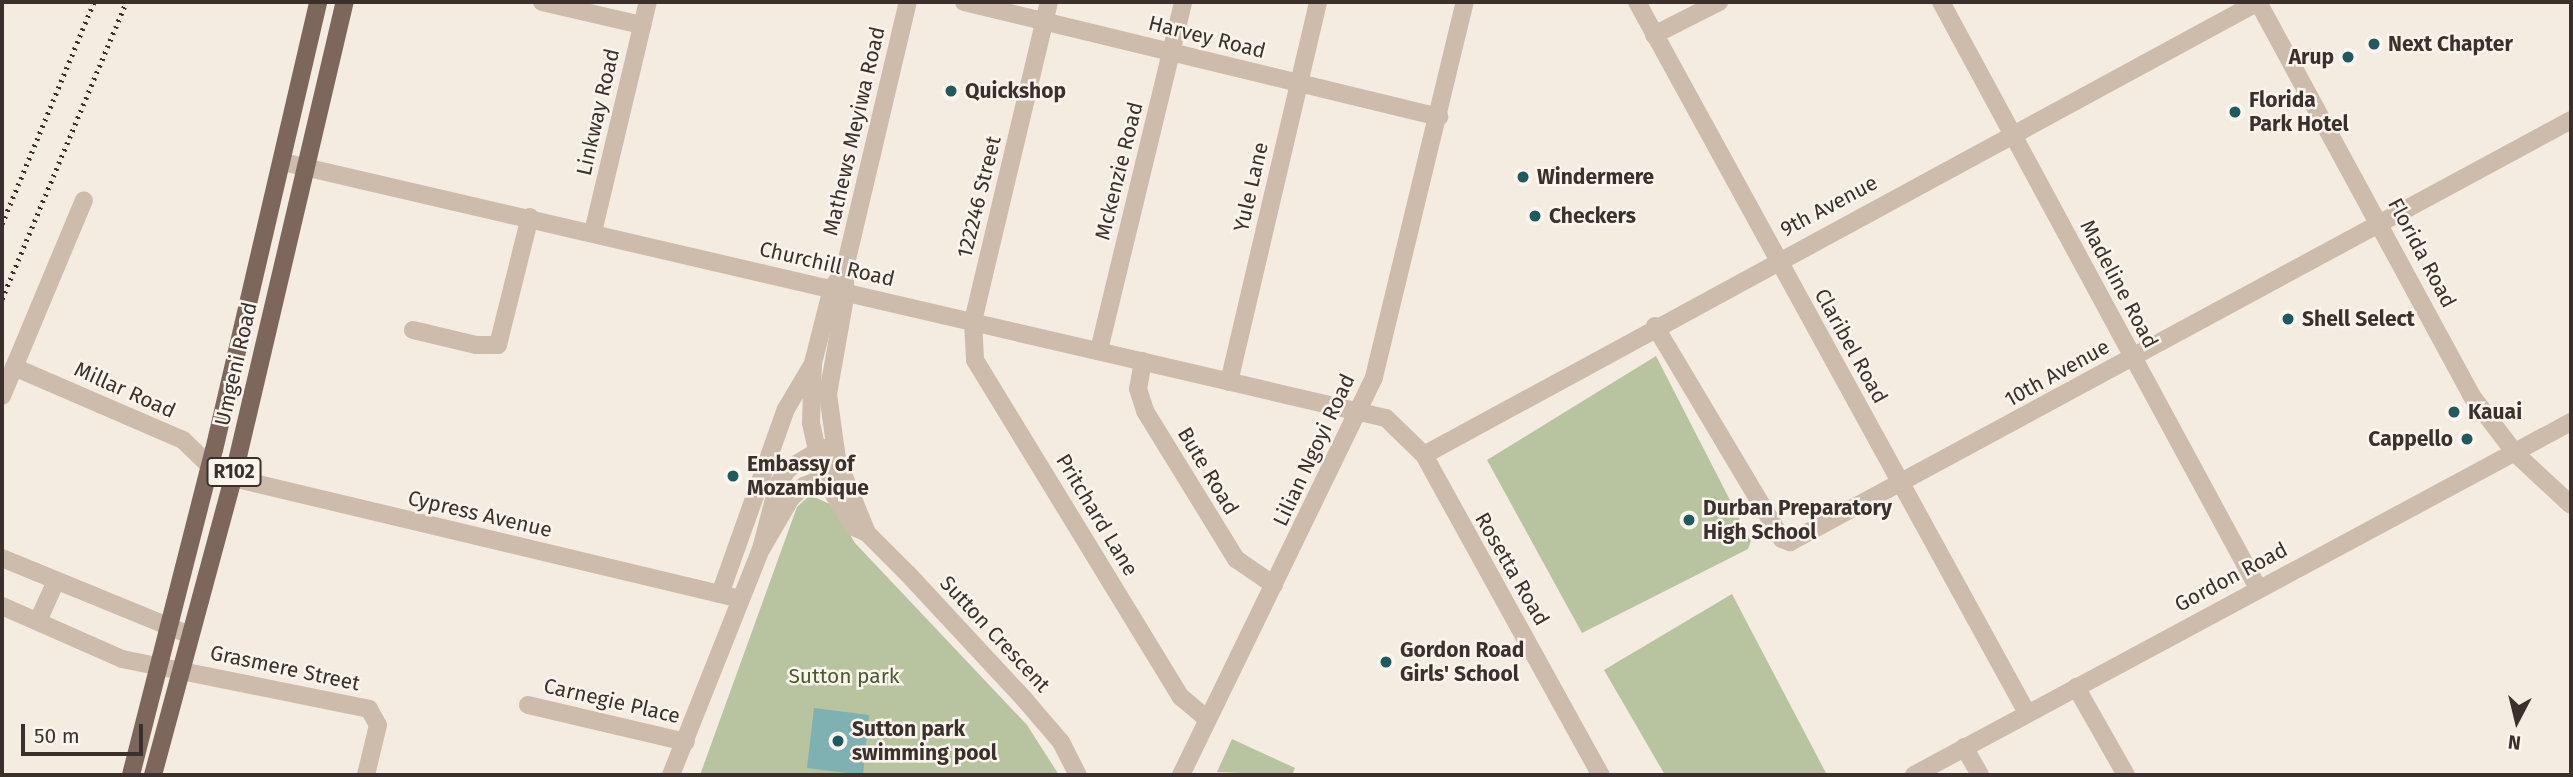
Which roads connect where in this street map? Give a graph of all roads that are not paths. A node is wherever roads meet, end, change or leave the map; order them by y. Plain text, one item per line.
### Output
1 (318, 2) edge
2 (345, 2) edge
3 (542, 2) edge
4 (648, 2) edge
5 (908, 2) edge
6 (964, 2) edge
7 (1049, 2) edge
8 (1183, 2) edge
9 (1318, 2) edge
10 (1465, 2) edge
11 (1637, 2) edge
12 (1719, 2) edge
13 (1941, 2) edge
14 (2258, 2) edge
15 (1045, 20) junction
16 (642, 25) junction
17 (1654, 35) junction
18 (1171, 52) junction
19 (1298, 83) junction
20 (1439, 117) junction
21 (2571, 120) edge
22 (2012, 134) junction
23 (283, 162) junction
24 (308, 168) junction
25 (84, 200) dead end
26 (530, 217) junction
27 (2381, 223) junction
28 (593, 232) junction
29 (1778, 260) junction
30 (839, 290) junction
31 (250, 293) junction
32 (274, 300) junction
33 (973, 321) junction
34 (1655, 326) junction
35 (413, 330) dead end
36 (1099, 350) junction
37 (2133, 358) junction
38 (1143, 361) junction
39 (813, 363) junction
40 (14, 367) junction
41 (1229, 383) junction
42 (2, 396) edge
43 (1361, 409) junction
44 (2571, 422) edge
45 (832, 444) junction
46 (814, 451) junction
47 (2515, 453) junction
48 (1424, 454) junction
49 (209, 466) junction
50 (841, 471) junction
51 (823, 477) junction
52 (233, 478) junction
53 (1901, 484) junction
54 (2571, 505) edge
55 (867, 533) junction
56 (761, 548) junction
57 (2, 558) edge
58 (56, 581) junction
59 (1274, 585) junction
60 (2259, 588) junction
61 (720, 594) junction
62 (741, 599) junction
63 (2, 606) edge
64 (38, 621) junction
65 (167, 628) junction
66 (190, 635) junction
67 (157, 665) junction
68 (182, 669) junction
69 (2076, 687) junction
70 (528, 705) dead end
71 (2026, 713) junction
72 (1207, 719) junction
73 (686, 742) junction
74 (1964, 747) junction
75 (131, 775) edge
76 (153, 775) edge
77 (366, 775) edge
78 (671, 775) edge
79 (1078, 775) edge
80 (1181, 775) edge
81 (1601, 775) edge
82 (1914, 775) edge
83 (1980, 775) edge
84 (2126, 775) edge

1 - 23 main road, Umgeni Road / R102
2 - 24 main road, Umgeni Road / R102
3 - 16 street
4 - 16 street, Linkway Road
5 - 30 street, Mathews Meyiwa Road
6 - 15 street, Harvey Road
7 - 15 street, 122246 Street
8 - 18 street, Mckenzie Road
9 - 19 street, Yule Lane
10 - 20 street, Lilian Ngoyi Road
11 - 17 street, Claribel Road
12 - 17 street
13 - 22 street, Madeline Road
14 - 22 street, 9th Avenue
14 - 27 street, Florida Road
15 - 18 street, Harvey Road
15 - 33 street, 122246 Street
16 - 28 street, Linkway Road
17 - 29 street, Claribel Road
18 - 19 street, Harvey Road
18 - 36 street, Mckenzie Road
19 - 20 street, Harvey Road
19 - 41 street, Yule Lane
20 - 43 street, Lilian Ngoyi Road
21 - 27 street, 10th Avenue
22 - 29 street, 9th Avenue
22 - 37 street, Madeline Road
23 - 24 street, Churchill Road
23 - 31 main road, Umgeni Road / R102
24 - 26 street, Churchill Road
24 - 32 main road, Umgeni Road / R102
25 - 40 street
26 - 28 street, Churchill Road
26 - 35 street
27 - 37 street, 10th Avenue
27 - 47 street, Florida Road
28 - 30 street, Churchill Road
29 - 34 street, 9th Avenue
29 - 53 street, Claribel Road
30 - 33 street, Churchill Road
30 - 39 street, Mathews Meyiwa Road
30 - 45 street, Mathews Meyiwa Road
31 - 32 main road
31 - 49 main road, Umgeni Road / R102
32 - 52 main road, Umgeni Road / R102
33 - 36 street, Churchill Road
33 - 72 street, Pritchard Lane
34 - 48 street, 9th Avenue
34 - 53 street, 10th Avenue
36 - 38 street, Churchill Road
37 - 53 street, 10th Avenue
37 - 60 street, Madeline Road
38 - 41 street, Churchill Road
38 - 59 street, Bute Road
39 - 46 street, Mathews Meyiwa Road
39 - 61 street
40 - 42 street
40 - 49 street, Millar Road
41 - 43 street, Churchill Road
43 - 48 street, Rosetta Road
43 - 59 street, Lilian Ngoyi Road
44 - 47 street, Gordon Road
45 - 46 street
45 - 50 street, Sutton Crescent
46 - 51 street, Sutton Crescent
46 - 56 street
47 - 54 street, Florida Road
47 - 60 street, Gordon Road
48 - 81 street, Rosetta Road
49 - 52 street, Cypress Avenue
49 - 65 main road, Umgeni Road / R102
50 - 51 street
50 - 55 street, Sutton Crescent
51 - 55 street, Sutton Crescent
51 - 56 street
52 - 61 street, Cypress Avenue
52 - 66 main road, Umgeni Road / R102
53 - 71 street, Claribel Road
55 - 79 street, Sutton Crescent
56 - 62 street
57 - 58 street
58 - 64 street
58 - 65 street
59 - 72 street, Lilian Ngoyi Road
60 - 69 street, Gordon Road
61 - 62 street, Cypress Avenue
62 - 73 street
63 - 64 street, Grasmere Street
64 - 67 street, Grasmere Street
65 - 66 street
65 - 67 main road, Umgeni Road / R102
66 - 68 main road, Umgeni Road / R102
67 - 68 street, Grasmere Street
67 - 75 main road, Umgeni Road / R102
68 - 76 main road, Umgeni Road / R102
68 - 77 street, Grasmere Street
69 - 71 street, Gordon Road
69 - 84 street
70 - 73 street, Carnegie Place
71 - 74 street, Gordon Road
72 - 80 street, Lilian Ngoyi Road
73 - 78 street
74 - 82 street, Gordon Road
74 - 83 street

